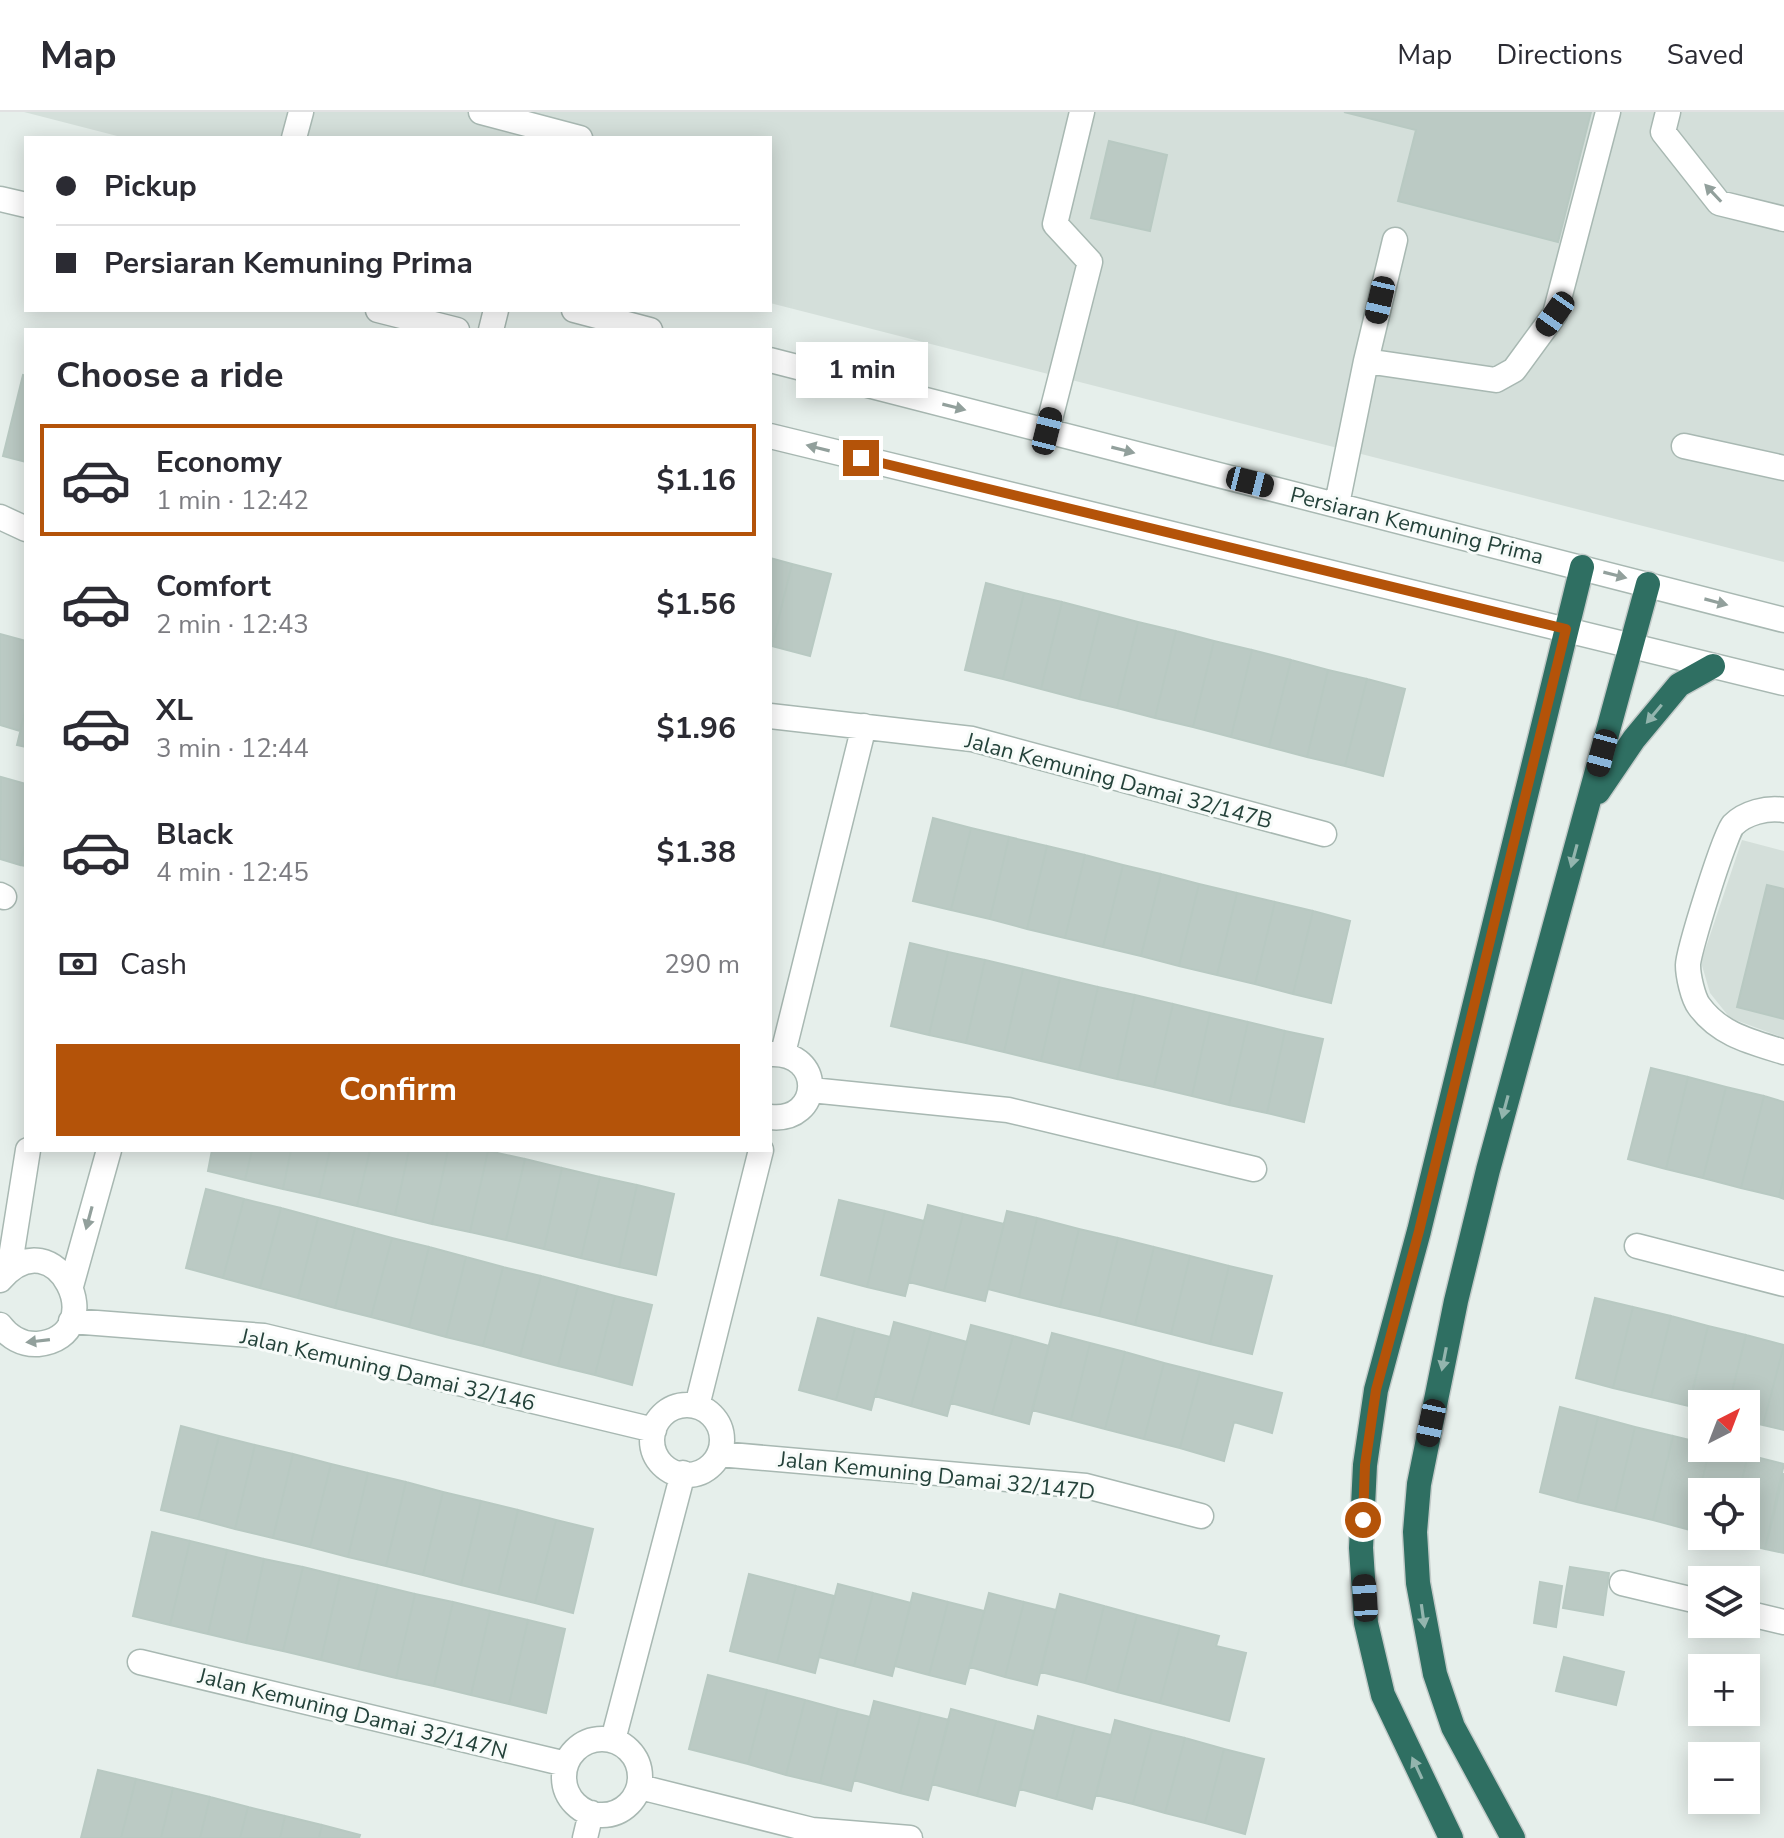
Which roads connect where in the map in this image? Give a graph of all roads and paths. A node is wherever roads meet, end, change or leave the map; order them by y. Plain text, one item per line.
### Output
1 (301, 112) edge
2 (481, 112) edge
3 (1082, 112) edge
4 (1608, 112) edge
5 (1668, 112) edge
6 (295, 136) edge
7 (572, 136) edge
8 (0, 199) edge
9 (24, 205) edge
10 (1784, 219) edge
11 (1395, 240) dead end
12 (380, 312) edge
13 (386, 312) edge
14 (574, 317) edge
15 (395, 328) edge
16 (449, 328) edge
17 (638, 328) edge
18 (772, 361) edge
19 (1366, 361) junction
20 (1047, 431) junction
21 (772, 436) edge
22 (1684, 446) dead end
23 (1784, 468) edge
24 (1337, 504) junction
25 (0, 517) edge
26 (24, 528) edge
27 (1582, 567) junction
28 (1648, 584) junction
29 (1784, 620) edge
30 (1566, 629) junction
31 (1631, 645) junction
32 (1713, 666) junction
33 (1784, 683) edge
34 (772, 716) edge
35 (864, 726) junction
36 (1588, 806) junction
37 (1784, 810) edge
38 (1324, 834) dead end
39 (1784, 1052) edge
40 (776, 1054) edge
41 (811, 1090) junction
42 (772, 1117) edge
43 (28, 1152) edge
44 (108, 1152) edge
45 (760, 1152) edge
46 (1254, 1169) dead end
47 (1637, 1246) dead end
48 (4, 1275) edge
49 (1784, 1284) edge
50 (71, 1286) junction
51 (71, 1321) junction
52 (0, 1325) edge
53 (697, 1406) junction
54 (654, 1430) junction
55 (719, 1454) junction
56 (683, 1473) junction
57 (1201, 1516) dead end
58 (1622, 1583) dead end
59 (1688, 1599) edge
60 (1760, 1616) edge
61 (1784, 1622) edge
62 (140, 1662) dead end
63 (613, 1740) junction
64 (566, 1764) junction
65 (640, 1787) junction
66 (591, 1813) junction
67 (585, 1838) edge
68 (910, 1838) edge
69 (1451, 1838) edge
70 (1513, 1838) edge

1 - 6 street
2 - 7 street
3 - 20 street
4 - 19 street
10 -> 5 street
8 - 9 street
11 - 19 street
12 - 15 street
13 - 16 street
14 - 17 street
18 -> 20 street, Persiaran Kemuning Prima
19 - 24 street
20 -> 24 street, Persiaran Kemuning Prima
30 -> 21 street
22 - 23 street
24 - 27 street, Persiaran Kemuning Prima
25 - 26 street
27 -> 28 street, Persiaran Kemuning Prima
27 - 30 highway
28 -> 29 street, Persiaran Kemuning Prima
28 - 31 highway
30 - 31 street
69 -> 30 highway
31 - 32 street
31 - 36 highway
32 - 33 street
32 -> 36 highway
34 - 35 street, Jalan Kemuning Damai 32/147B
35 - 38 street, Jalan Kemuning Damai 32/147B
35 - 40 street
36 -> 70 highway
37 - 39 street
40 - 41 street
41 - 42 street
41 - 46 street
43 - 48 street
44 -> 50 street
45 - 53 street
47 - 49 street
48 - 50 street
50 - 51 street
51 -> 52 street
51 - 54 street, Jalan Kemuning Damai 32/146
53 - 54 street
53 - 55 street
54 - 56 street
55 - 56 street
55 - 57 street, Jalan Kemuning Damai 32/147D
56 - 63 street
58 - 59 street
60 - 61 street
62 - 64 street, Jalan Kemuning Damai 32/147N
63 - 64 street
63 - 65 street
64 - 66 street
65 - 66 street
65 - 68 street
66 - 67 street

